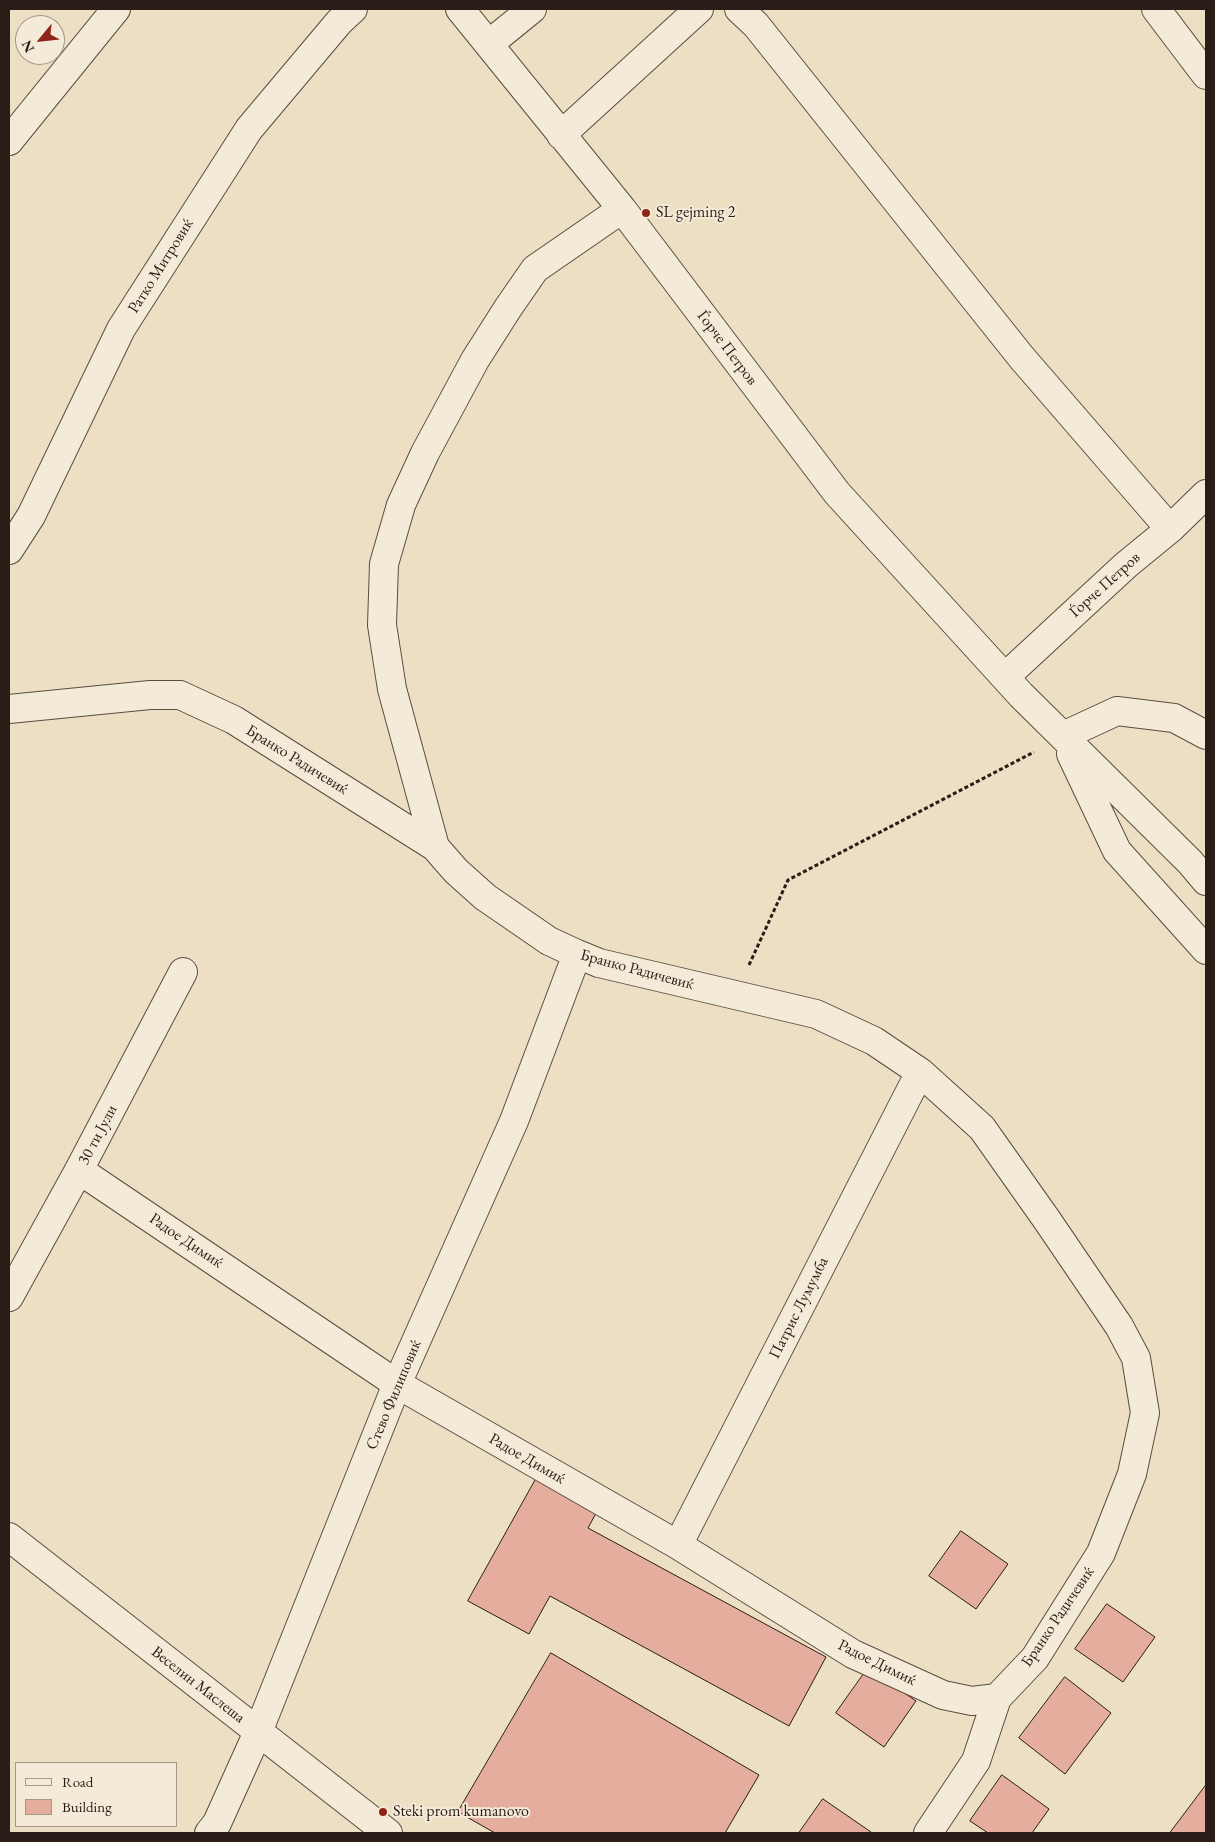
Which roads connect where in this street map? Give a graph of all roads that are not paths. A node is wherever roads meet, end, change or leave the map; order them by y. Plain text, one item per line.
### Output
1 (116, 9) edge
2 (354, 9) edge
3 (460, 9) edge
4 (532, 9) edge
5 (699, 9) edge
6 (739, 9) edge
7 (1167, 13) edge
8 (489, 44) junction
9 (1206, 75) edge
10 (561, 135) junction
11 (9, 141) edge
12 (622, 209) junction
13 (1206, 494) edge
14 (1170, 529) junction
15 (9, 550) edge
16 (1005, 677) junction
17 (9, 709) edge
18 (1206, 735) edge
19 (1063, 736) junction
20 (435, 847) junction
21 (1206, 881) edge
22 (1206, 950) edge
23 (577, 954) junction
24 (183, 972) dead end
25 (920, 1072) junction
26 (80, 1170) junction
27 (9, 1297) edge
28 (398, 1384) junction
29 (9, 1537) edge
30 (678, 1545) junction
31 (997, 1698) junction
32 (258, 1732) junction
33 (209, 1833) edge
34 (388, 1833) edge
35 (928, 1833) edge

1 - 11 street
2 - 15 street, Ратко Митровиќ
3 - 8 street, Ѓорче Петров
4 - 8 street
5 - 10 street
6 - 14 street
7 - 9 street
8 - 10 street, Ѓорче Петров
10 - 12 street, Ѓорче Петров
12 - 16 street, Ѓорче Петров
12 - 20 street
13 - 14 street, Ѓорче Петров
14 - 16 street, Ѓорче Петров
16 - 19 street, Ѓорче Петров
17 - 20 street, Бранко Радичевиќ
18 - 19 street
19 - 21 street, Ѓорче Петров
19 - 22 street
20 - 23 street, Бранко Радичевиќ
23 - 25 street, Бранко Радичевиќ
23 - 28 street, Стево Филиповиќ
24 - 26 street, 30 ти Јули
25 - 30 street, Патрис Лумумба
25 - 31 street, Бранко Радичевиќ
26 - 27 street, 30 ти Јули
26 - 28 street, Радое Димиќ
28 - 30 street, Радое Димиќ
28 - 32 street, Стево Филиповиќ
29 - 32 street, Веселин Маслеша
30 - 31 street, Радое Димиќ
31 - 35 street, Бранко Радичевиќ
32 - 33 street, Стево Филиповиќ
32 - 34 street, Веселин Маслеша

